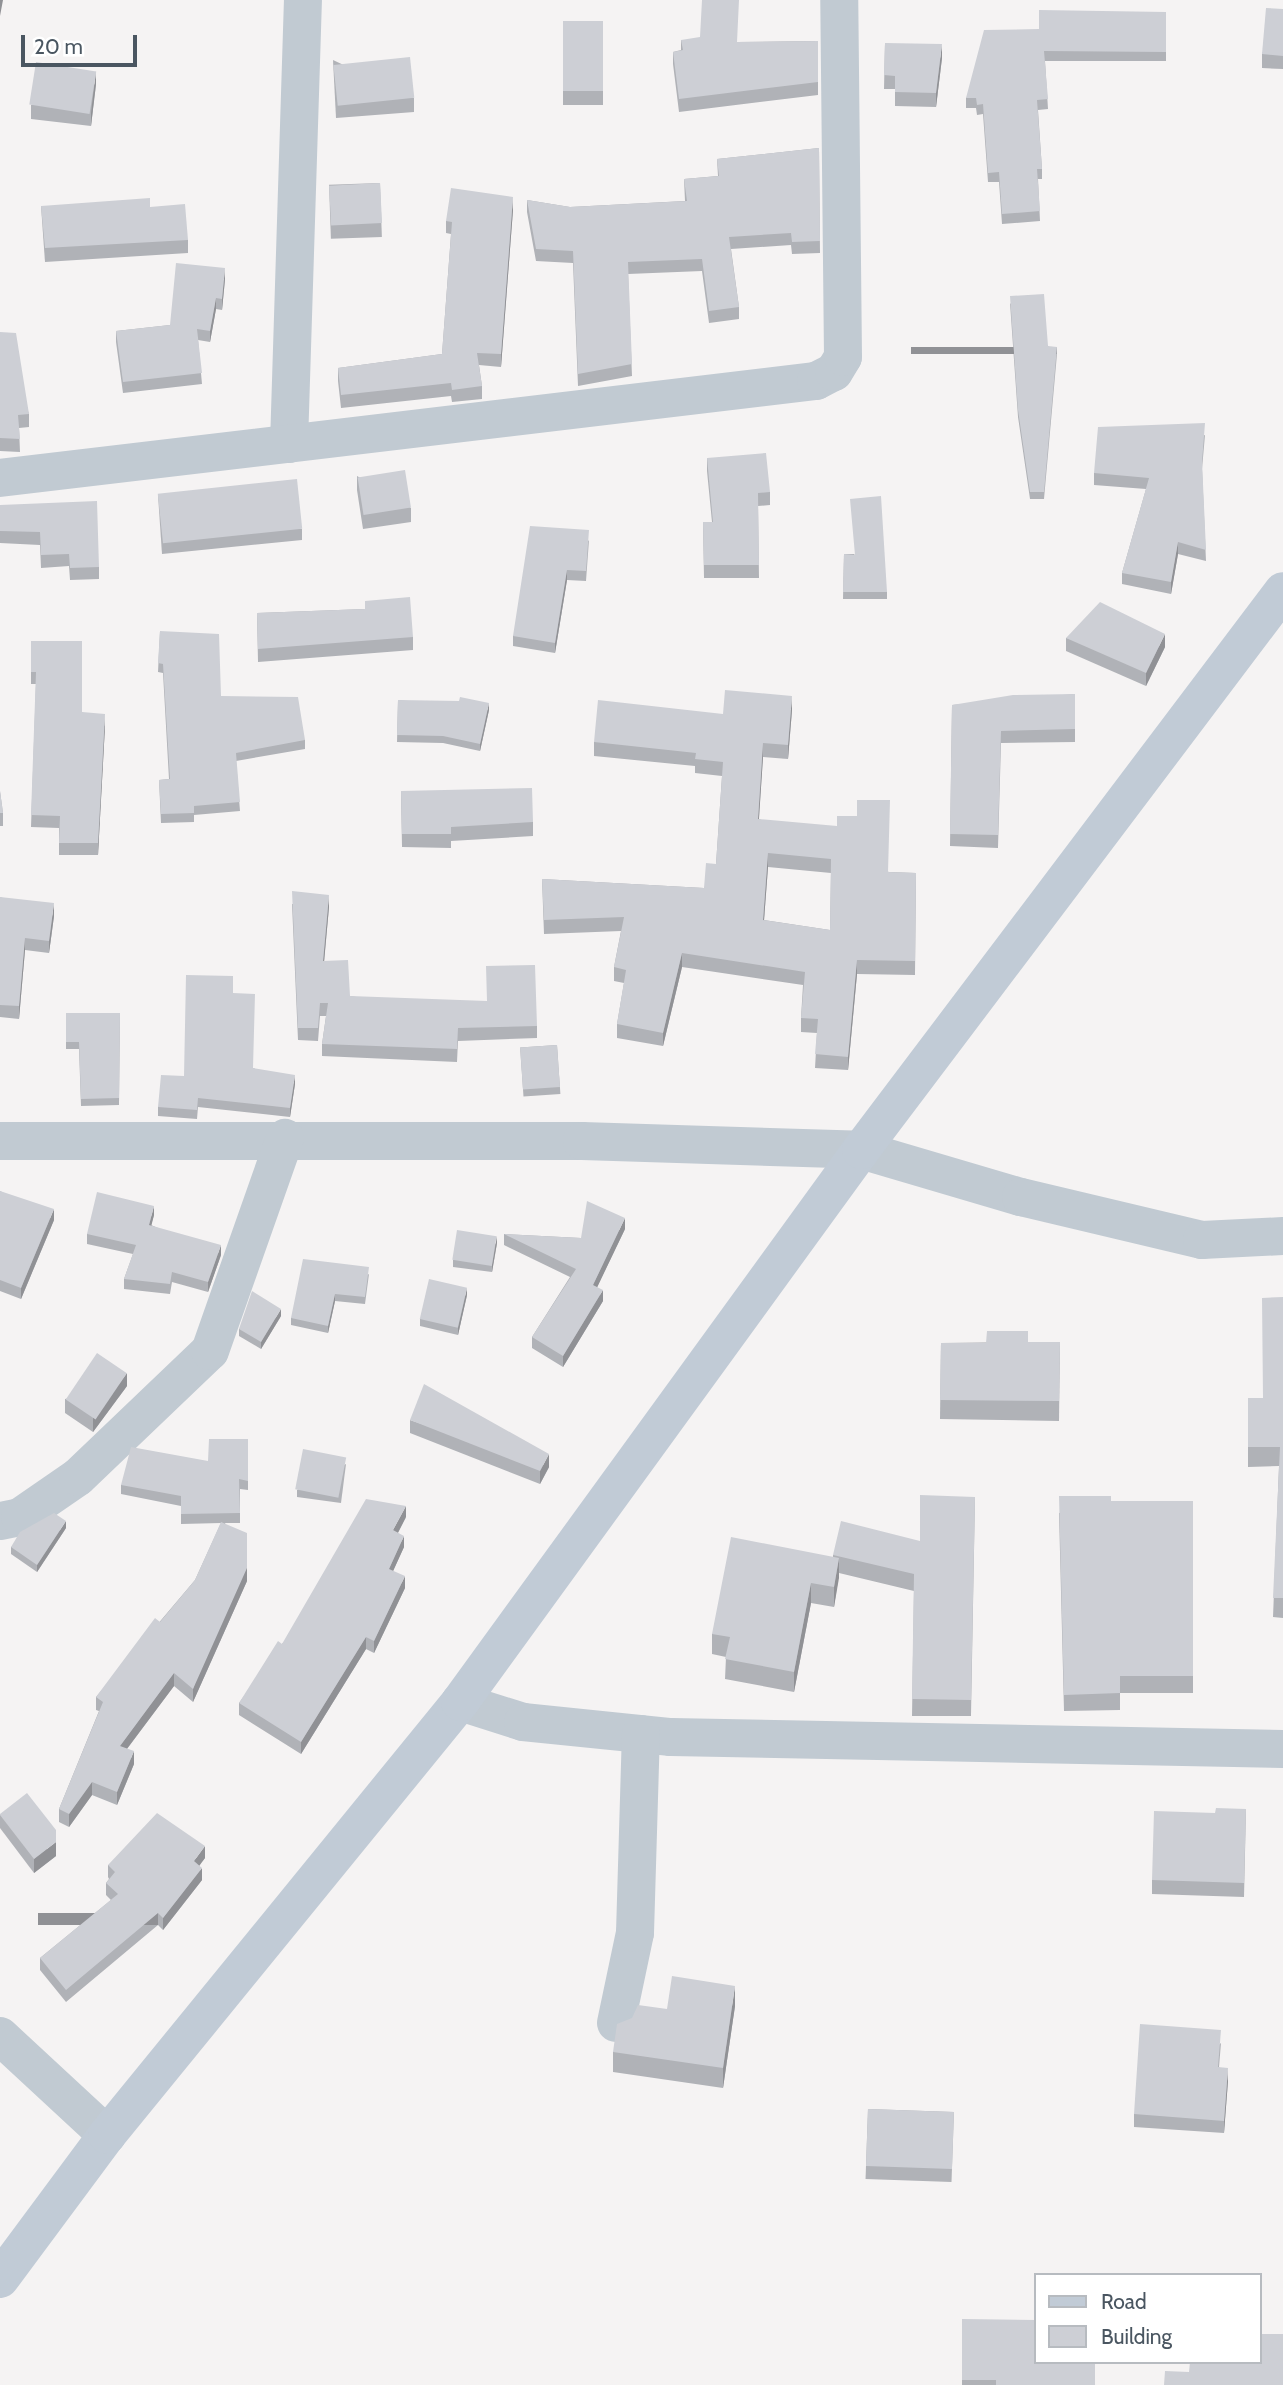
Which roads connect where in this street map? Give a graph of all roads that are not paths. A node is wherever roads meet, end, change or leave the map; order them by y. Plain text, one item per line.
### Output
1 (303, 0) edge
2 (839, 0) edge
3 (289, 444) junction
4 (0, 478) edge
5 (1283, 591) edge
6 (285, 1138) junction
7 (0, 1141) edge
8 (861, 1150) junction
9 (1283, 1236) edge
10 (0, 1521) edge
11 (460, 1702) junction
12 (641, 1734) junction
13 (1283, 1749) edge
14 (616, 2023) edge
15 (0, 2036) edge
16 (107, 2136) junction
17 (0, 2278) edge

1 - 3 street
2 - 3 street
3 - 4 street
5 - 8 street
6 - 7 street
6 - 8 street
6 - 10 street
8 - 9 street
8 - 11 street
11 - 12 street
11 - 16 street
12 - 13 street
12 - 14 street
15 - 16 street
16 - 17 street

